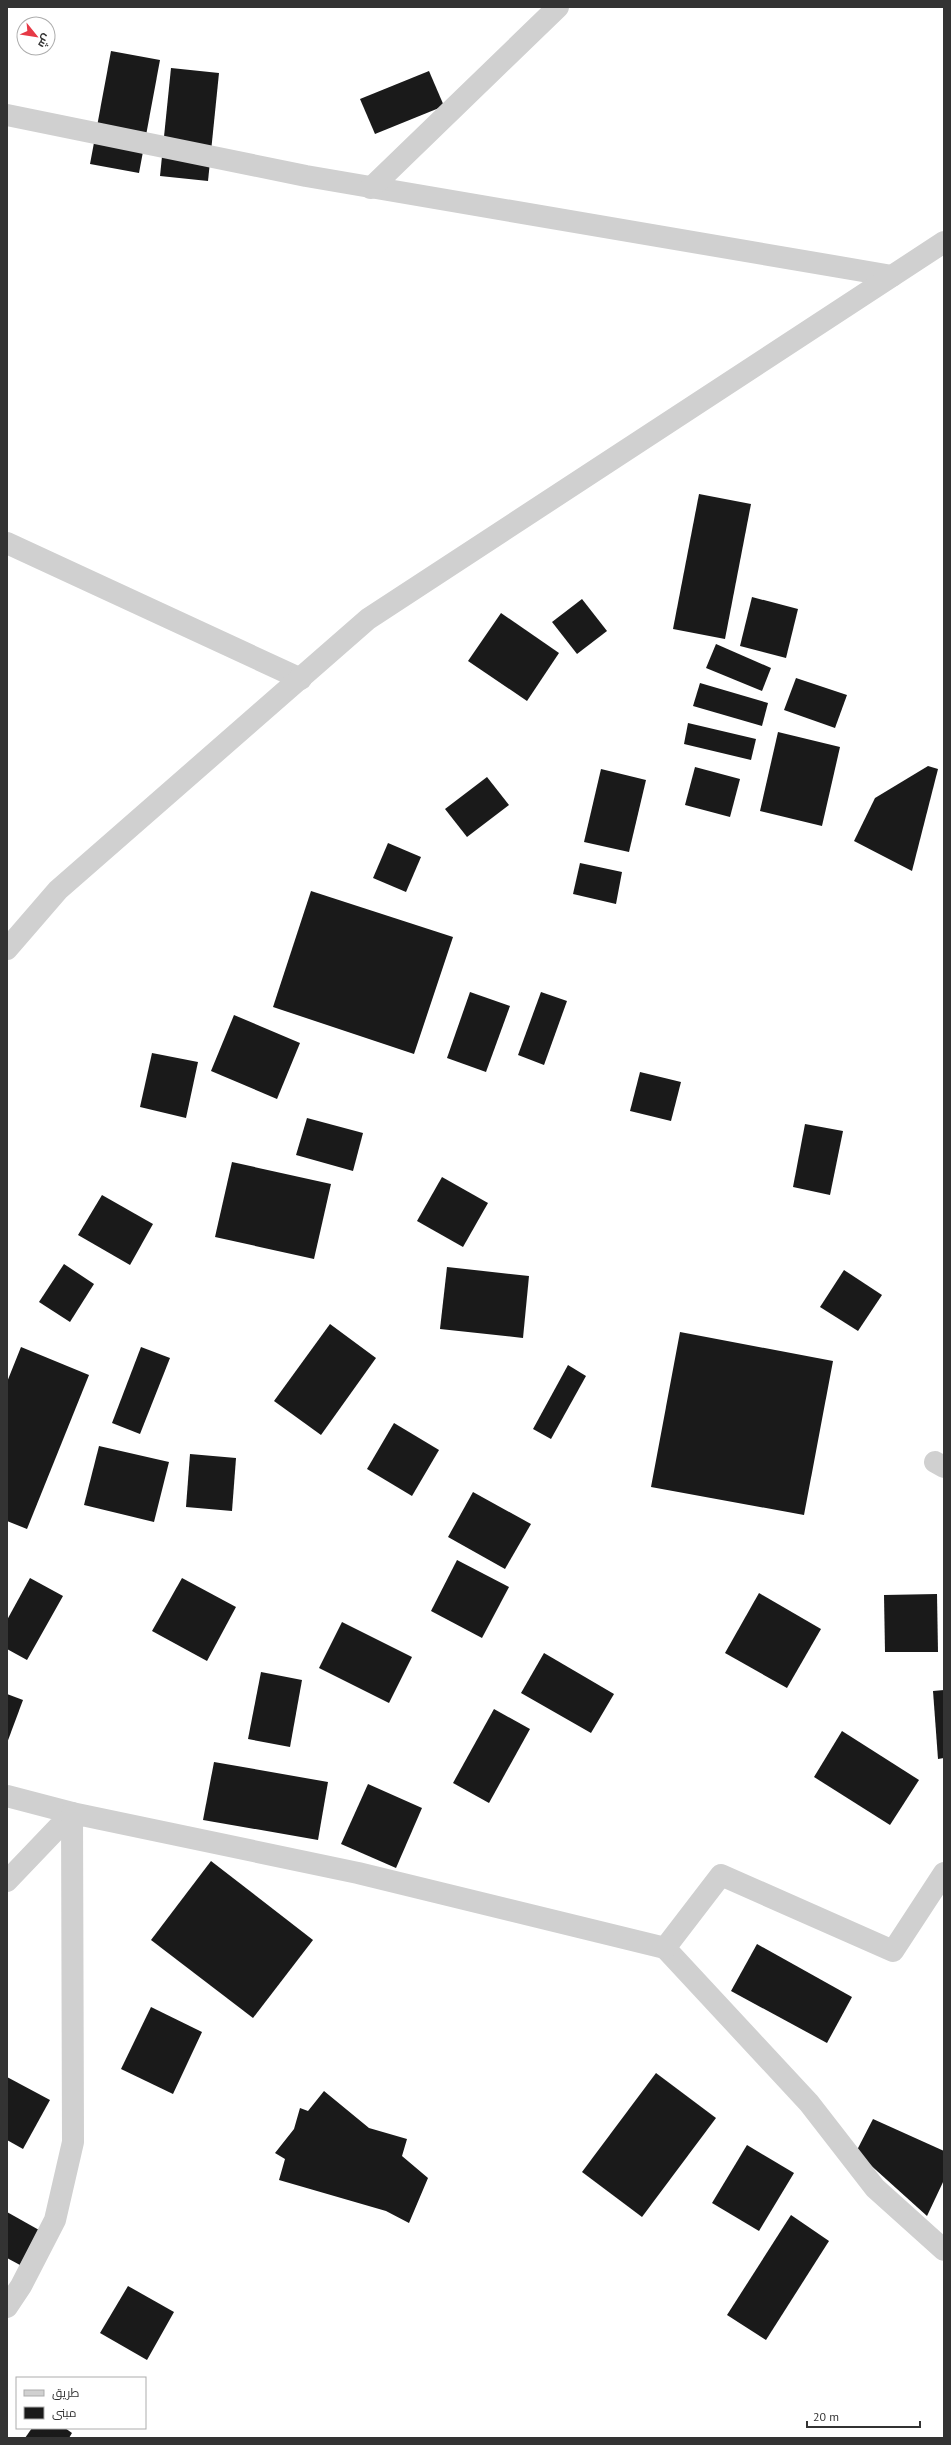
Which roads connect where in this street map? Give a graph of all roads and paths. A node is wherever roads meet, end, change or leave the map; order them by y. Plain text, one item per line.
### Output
1 (558, 7) edge
2 (7, 115) edge
3 (371, 188) junction
4 (944, 242) edge
5 (892, 276) junction
6 (7, 543) edge
7 (301, 678) junction
8 (7, 950) edge
9 (7, 1796) edge
10 (72, 1813) junction
11 (944, 1873) edge
12 (7, 1881) edge
13 (665, 1948) junction
14 (944, 2250) edge
15 (7, 2307) edge

1 - 3 street
2 - 3 street
3 - 5 street
4 - 5 street
5 - 7 street
6 - 7 street
7 - 8 street
9 - 10 street
10 - 12 street
10 - 13 street
10 - 15 street
11 - 13 street
13 - 14 street

